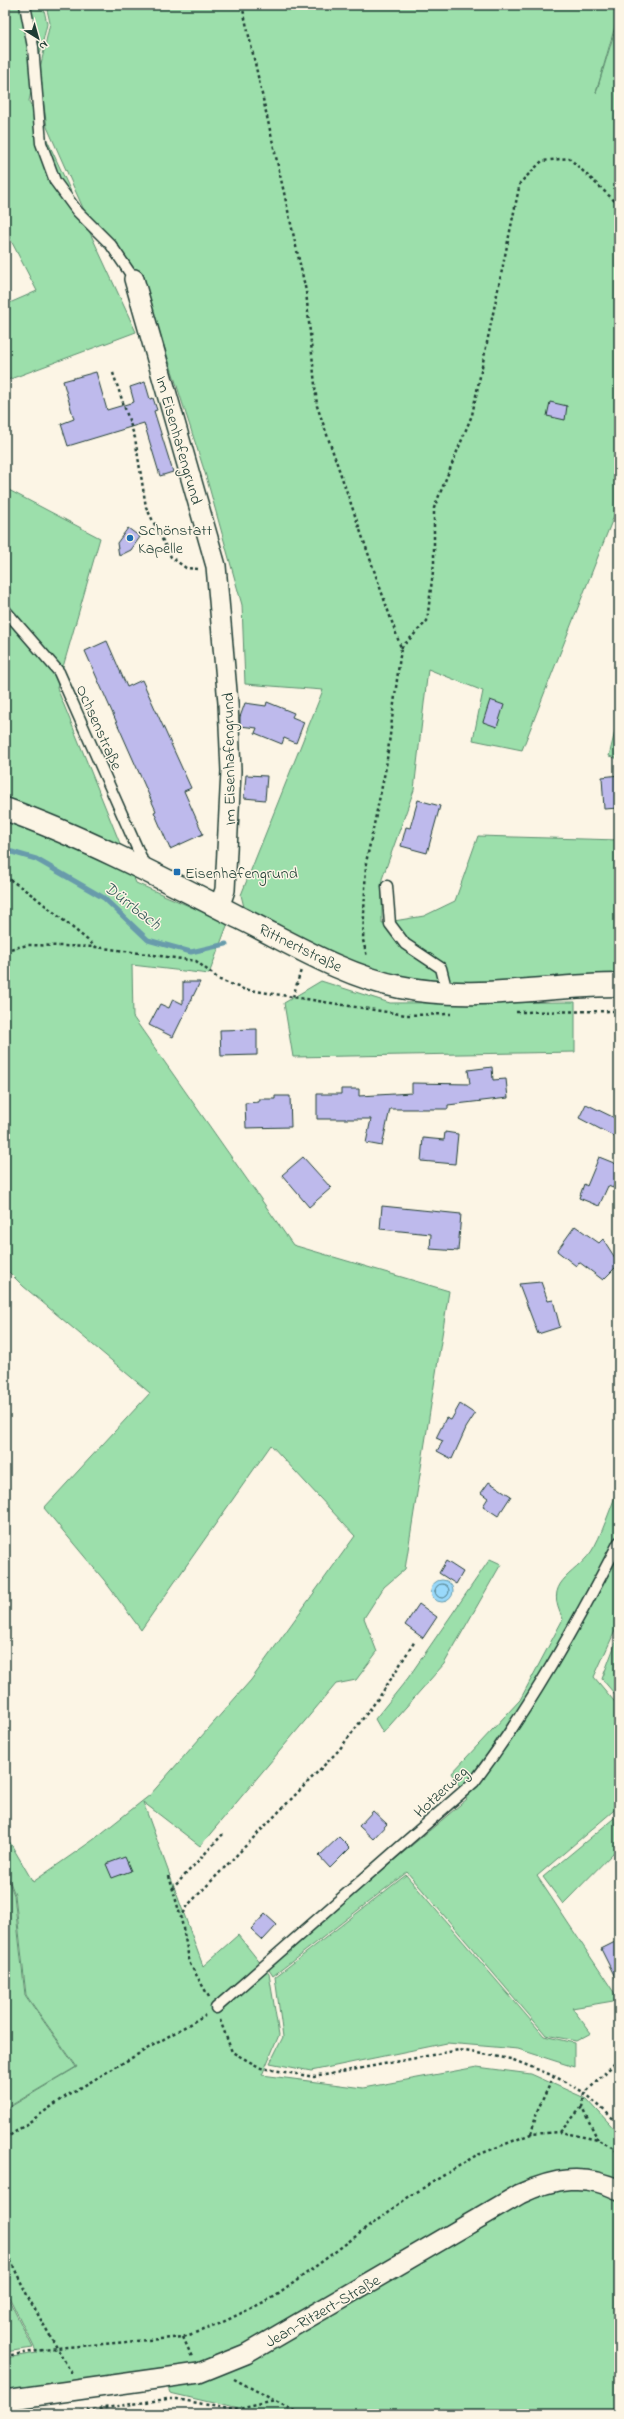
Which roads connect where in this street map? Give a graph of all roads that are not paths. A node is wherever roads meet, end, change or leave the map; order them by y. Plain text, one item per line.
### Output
1 (25, 5) edge
2 (134, 279) joint
3 (5, 610) edge
4 (5, 809) edge
5 (143, 870) junction
6 (387, 886) dead end
7 (219, 907) junction
8 (619, 985) edge
9 (447, 992) junction
10 (619, 1542) edge
11 (216, 2008) road end
12 (619, 2190) edge
13 (5, 2400) edge

1 - 2 lane, Im Eisenhafengrund
2 - 7 street, Im Eisenhafengrund
3 - 5 lane, Ochsenstraße
4 - 5 street, Rittnertstraße
5 - 7 street, Rittnertstraße
6 - 9 lane
7 - 9 street, Rittnertstraße
8 - 9 street, Rittnertstraße
10 - 11 lane, Hotzerweg
12 - 13 street, Jean-Ritzert-Straße

